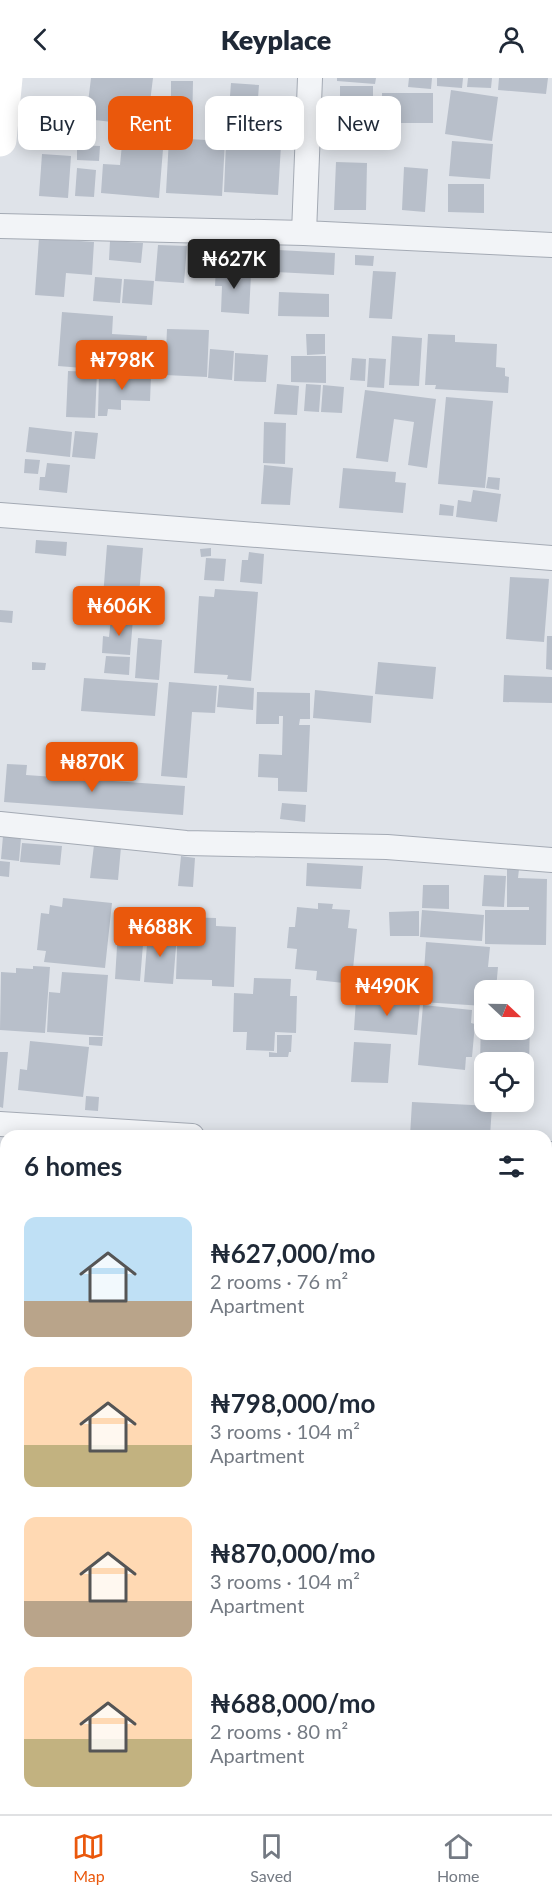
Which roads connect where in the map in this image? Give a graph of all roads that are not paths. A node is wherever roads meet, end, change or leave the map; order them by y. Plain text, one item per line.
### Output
1 (6, 78) edge
2 (310, 78) edge
3 (0, 140) edge
4 (0, 226) edge
5 (304, 234) junction
6 (552, 245) edge
7 (0, 515) edge
8 (552, 558) edge
9 (0, 824) edge
10 (552, 860) edge
11 (0, 1124) edge
12 (96, 1130) edge

1 - 3 street
2 - 5 street
4 - 5 street
5 - 6 street
7 - 8 street
9 - 10 street
11 - 12 street

